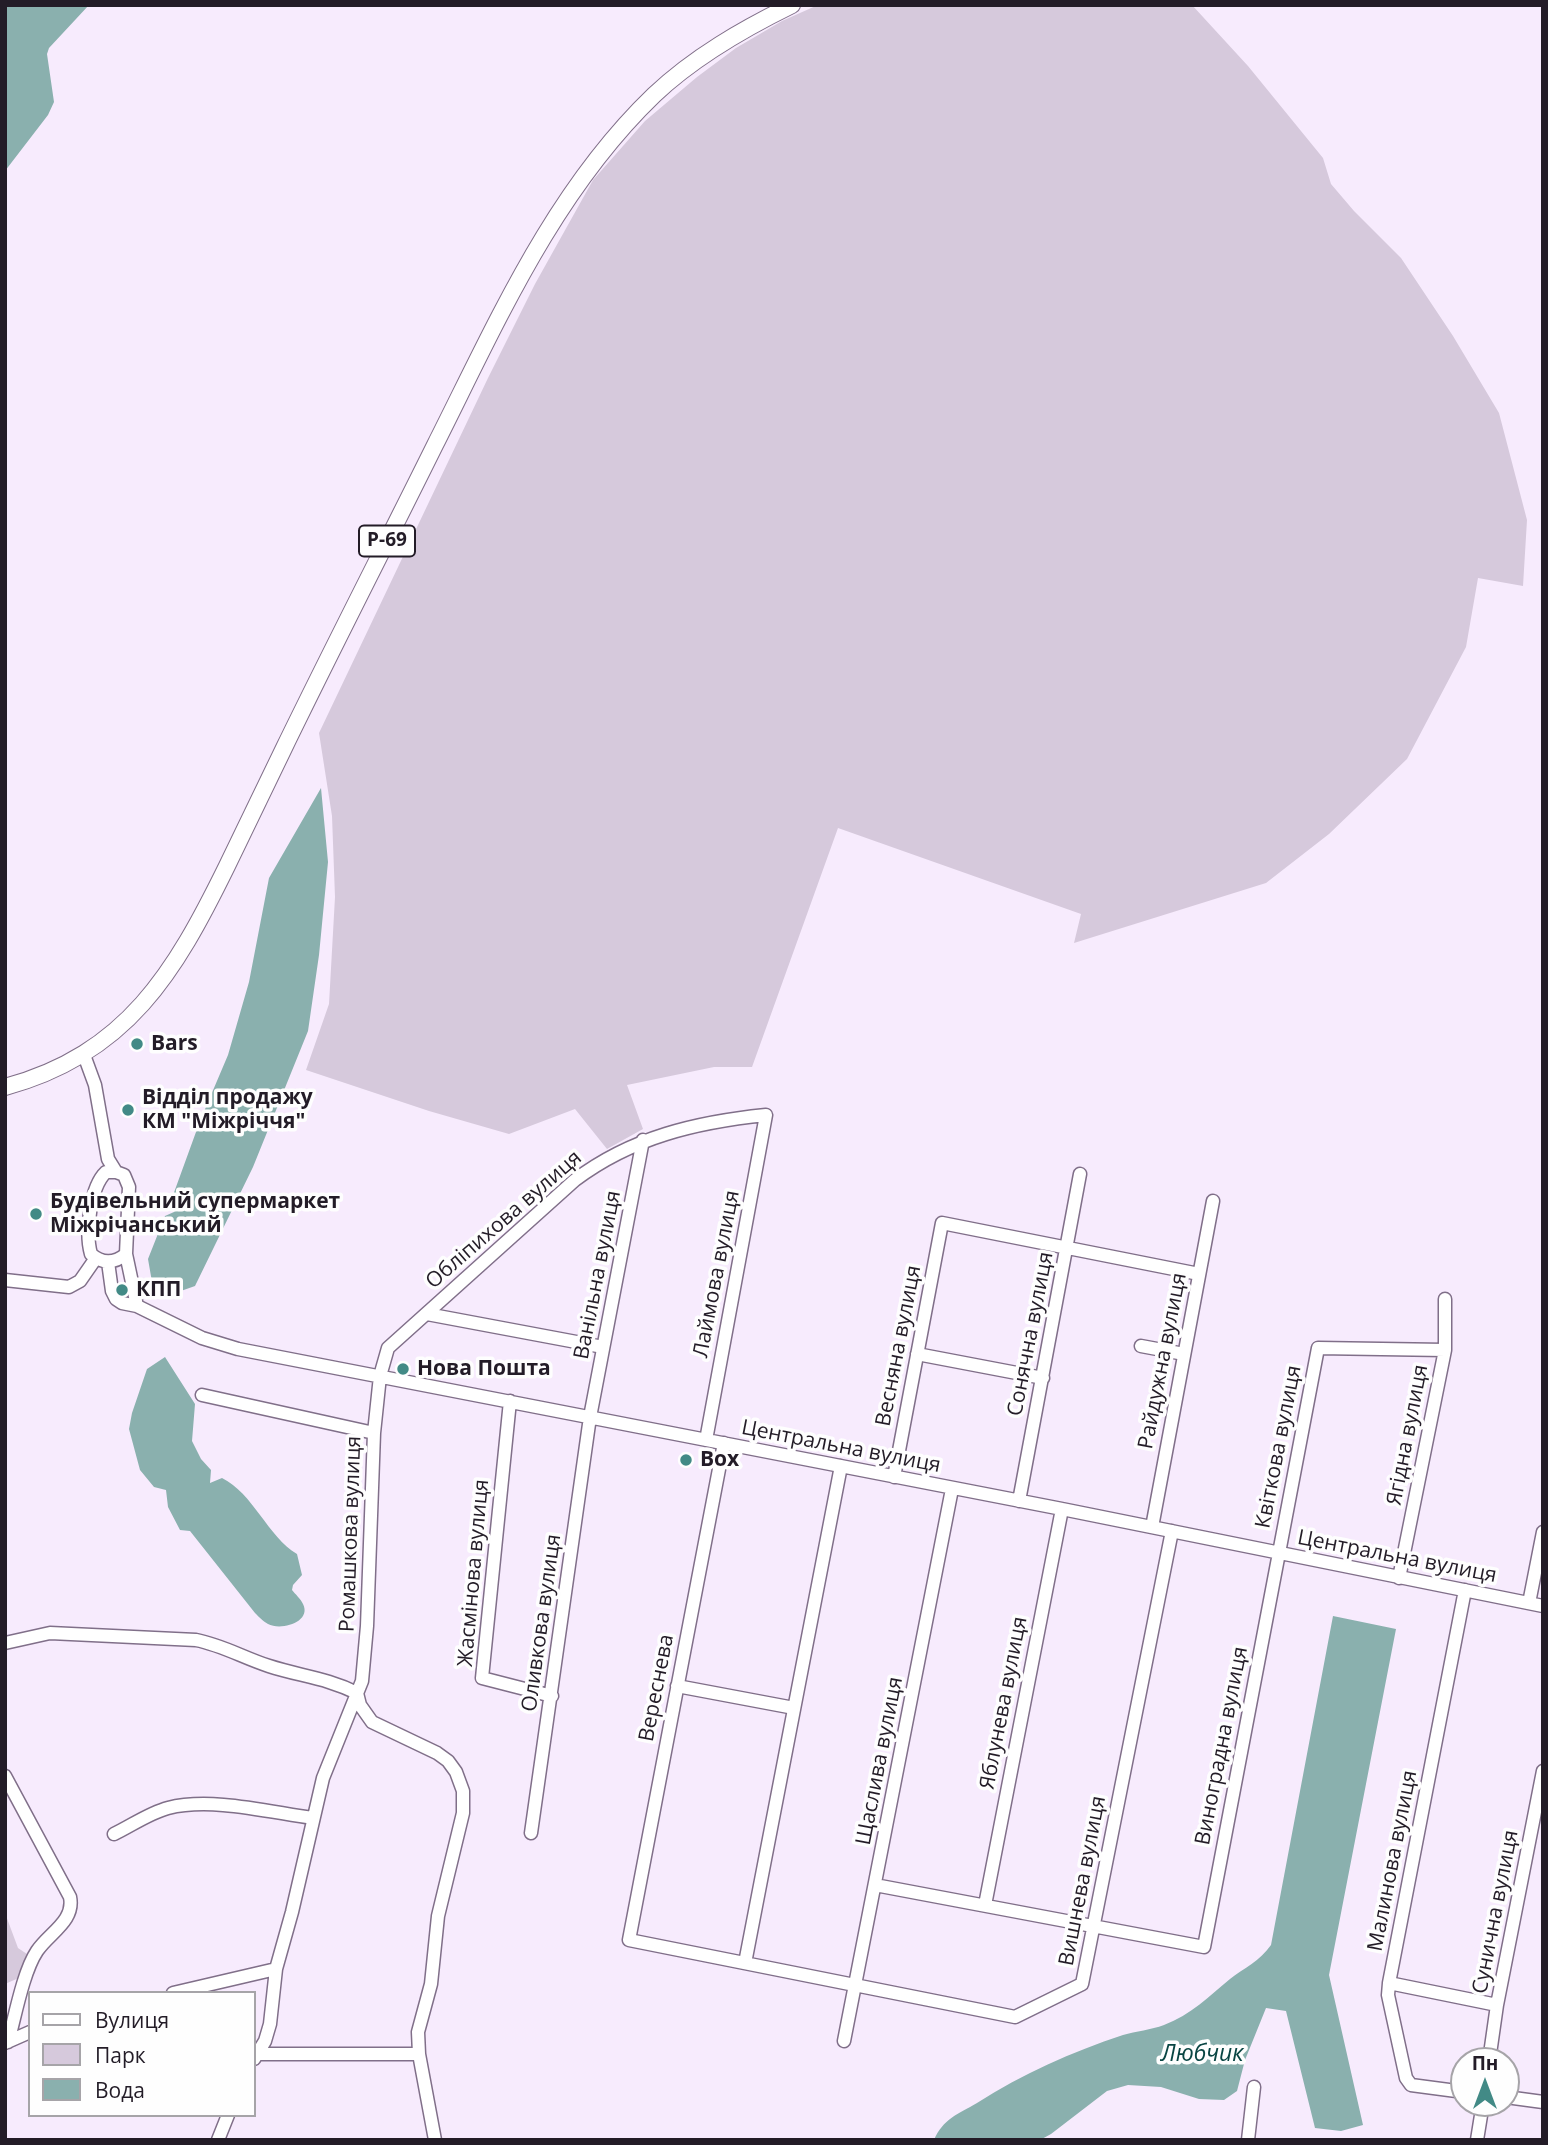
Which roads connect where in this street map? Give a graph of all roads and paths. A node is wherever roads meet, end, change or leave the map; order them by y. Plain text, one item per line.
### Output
1 (792, 5) edge
2 (84, 1055) junction
3 (5, 1087) edge
4 (766, 1115) joint
5 (643, 1140) junction
6 (110, 1167) junction
7 (1080, 1174) dead end
8 (1213, 1201) dead end
9 (1067, 1248) junction
10 (125, 1254) junction
11 (102, 1260) junction
12 (1199, 1274) junction
13 (5, 1280) edge
14 (1445, 1299) dead end
15 (137, 1306) junction
16 (428, 1314) junction
17 (1141, 1346) dead end
18 (603, 1347) junction
19 (1445, 1350) junction
20 (1184, 1353) junction
21 (917, 1354) junction
22 (380, 1376) junction
23 (1043, 1378) junction
24 (202, 1395) dead end
25 (509, 1401) junction
26 (590, 1417) junction
27 (374, 1433) junction
28 (706, 1440) junction
29 (724, 1443) junction
30 (841, 1466) junction
31 (894, 1477) junction
32 (952, 1489) junction
33 (1019, 1501) junction
34 (1062, 1509) junction
35 (1152, 1527) junction
36 (1172, 1531) junction
37 (1543, 1532) edge
38 (1278, 1553) junction
39 (1399, 1578) junction
40 (1465, 1590) junction
41 (1529, 1603) junction
42 (1543, 1606) edge
43 (5, 1643) edge
44 (677, 1686) junction
45 (357, 1693) junction
46 (552, 1696) junction
47 (794, 1708) junction
48 (1543, 1771) edge
49 (5, 1776) edge
50 (313, 1818) junction
51 (531, 1833) dead end
52 (114, 1834) dead end
53 (876, 1885) junction
54 (985, 1905) junction
55 (1094, 1926) junction
56 (629, 1940) joint
57 (745, 1963) junction
58 (276, 1969) junction
59 (1389, 1983) junction
60 (856, 1985) junction
61 (182, 1991) edge
62 (1497, 2006) junction
63 (28, 2033) edge
64 (844, 2040) dead end
65 (6, 2042) edge
66 (1491, 2047) edge
67 (419, 2054) junction
68 (256, 2056) edge
69 (1254, 2087) dead end
70 (1450, 2089) edge
71 (1520, 2099) edge
72 (1543, 2102) edge
73 (227, 2117) edge
74 (1481, 2117) edge
75 (218, 2140) edge
76 (435, 2140) edge
77 (1248, 2140) edge
78 (1477, 2140) edge

1 - 2 main road, Р-69
2 - 3 main road, Р-69
2 - 6 street
4 - 5 street, Обліпихова вулиця
4 - 28 street, Лаймова вулиця
5 - 16 street, Обліпихова вулиця
5 - 18 street, Ванільна вулиця
6 - 10 street
6 - 11 street
7 - 9 street, Сонячна вулиця
8 - 12 street, Райдужна вулиця
9 - 12 street
9 - 21 street, Весняна вулиця
9 - 23 street, Сонячна вулиця
10 - 11 street
10 - 15 street
11 - 13 street
11 - 15 street, Центральна вулиця
12 - 20 street, Райдужна вулиця
14 - 19 street, Ягідна вулиця
15 - 22 street, Центральна вулиця
16 - 18 street
16 - 22 street, Обліпихова вулиця
17 - 20 street
18 - 26 street, Ванільна вулиця
19 - 38 street, Квіткова вулиця
19 - 39 street, Ягідна вулиця
20 - 35 street, Райдужна вулиця
21 - 23 street
21 - 31 street, Весняна вулиця
22 - 25 street, Центральна вулиця
22 - 27 street, Ромашкова вулиця
23 - 33 street, Сонячна вулиця
24 - 27 street
25 - 26 street, Центральна вулиця
25 - 46 street, Жасмінова вулиця
26 - 28 street, Центральна вулиця
26 - 46 street, Оливкова вулиця
27 - 45 street, Ромашкова вулиця
28 - 29 street, Центральна вулиця
29 - 30 street, Центральна вулиця
29 - 44 street, Вереснева
30 - 31 street, Центральна вулиця
30 - 47 street
31 - 32 street, Центральна вулиця
32 - 33 street, Центральна вулиця
32 - 53 street, Щаслива вулиця
33 - 34 street, Центральна вулиця
34 - 35 street, Центральна вулиця
34 - 54 street, Яблунева вулиця
35 - 36 street, Центральна вулиця
36 - 38 street, Центральна вулиця
36 - 55 street, Вишнева вулиця
37 - 41 street
38 - 39 street, Центральна вулиця
38 - 55 street, Виноградна вулиця
39 - 40 street, Центральна вулиця
40 - 41 street, Центральна вулиця
40 - 59 street, Малинова вулиця
41 - 42 street, Центральна вулиця
43 - 45 street
44 - 47 street
44 - 56 street, Вереснева
45 - 50 street, Ромашкова вулиця
45 - 67 street
46 - 51 street, Оливкова вулиця
47 - 57 street
48 - 62 street, Сунична вулиця
49 - 65 street
50 - 52 street
50 - 58 street, Ромашкова вулиця
53 - 54 street
53 - 60 street, Щаслива вулиця
54 - 55 street
55 - 60 street, Вишнева вулиця
56 - 57 street, Вишнева вулиця
57 - 60 street, Вишнева вулиця
58 - 61 street
58 - 68 street, Ромашкова вулиця
59 - 62 street
59 - 70 street, Малинова вулиця
60 - 64 street, Щаслива вулиця
62 - 66 street, Сунична вулиця
63 - 65 street
67 - 68 street
67 - 76 street
69 - 77 street
71 - 72 street
73 - 75 street
74 - 78 street

